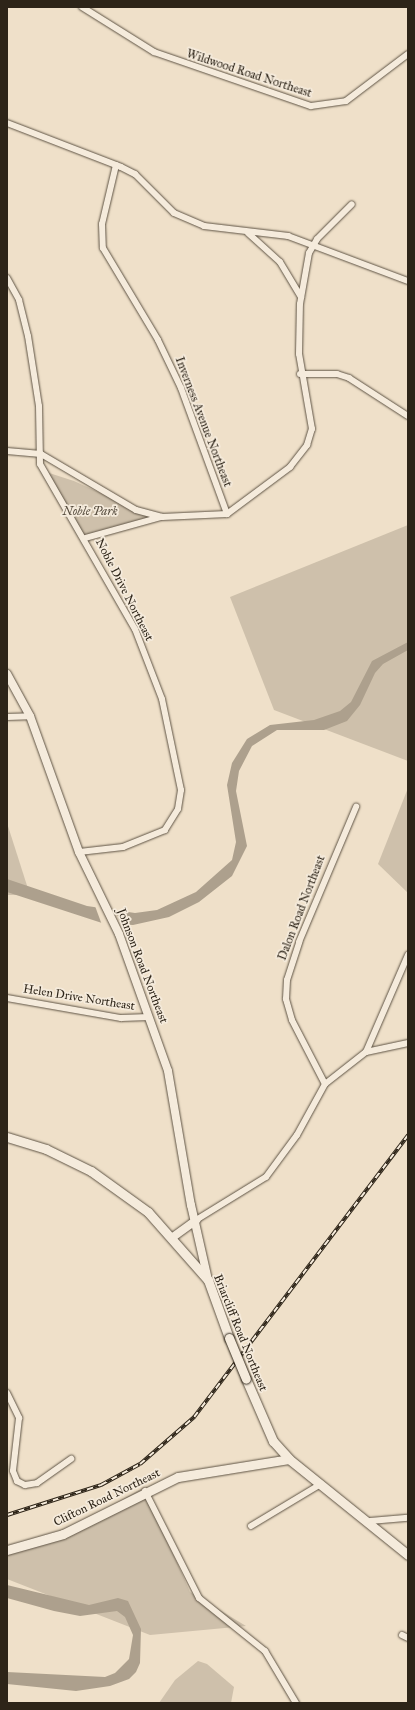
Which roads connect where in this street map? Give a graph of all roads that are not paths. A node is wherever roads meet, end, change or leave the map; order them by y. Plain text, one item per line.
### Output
1 (82, 7) edge
2 (408, 54) edge
3 (7, 123) edge
4 (116, 165) junction
5 (352, 204) dead end
6 (248, 233) junction
7 (314, 244) junction
8 (7, 278) edge
9 (408, 281) edge
10 (301, 297) junction
11 (300, 374) junction
12 (408, 416) edge
13 (7, 451) edge
14 (41, 454) junction
15 (227, 514) junction
16 (162, 517) junction
17 (85, 538) junction
18 (7, 674) edge
19 (30, 716) junction
20 (7, 717) edge
21 (356, 807) dead end
22 (79, 852) junction
23 (408, 954) edge
24 (7, 998) edge
25 (149, 1017) junction
26 (408, 1043) edge
27 (366, 1052) junction
28 (325, 1084) junction
29 (7, 1137) edge
30 (196, 1220) junction
31 (173, 1237) junction
32 (208, 1280) junction
33 (7, 1393) edge
34 (71, 1459) dead end
35 (289, 1460) junction
36 (321, 1484) junction
37 (145, 1491) junction
38 (408, 1518) edge
39 (370, 1521) junction
40 (251, 1526) dead end
41 (7, 1550) edge
42 (408, 1555) edge
43 (296, 1703) edge

1 - 2 street, Wildwood Road Northeast
3 - 4 street
4 - 6 street
4 - 15 street, Inverness Avenue Northeast
5 - 7 street
6 - 7 street
6 - 10 street
7 - 9 street
7 - 10 street
8 - 14 street, Noble Drive Northeast
10 - 11 street
11 - 12 street
11 - 15 street
13 - 14 street
14 - 16 street
14 - 17 street, Noble Drive Northeast
15 - 16 street
16 - 17 street
17 - 22 street, Noble Drive Northeast
18 - 19 street, Johnson Road Northeast
19 - 20 street
19 - 22 street, Johnson Road Northeast
21 - 28 street, Dalon Road Northeast
22 - 25 street, Johnson Road Northeast
23 - 27 street
24 - 25 street, Helen Drive Northeast
25 - 30 street, Johnson Road Northeast
26 - 27 street
27 - 28 street
28 - 30 street
29 - 31 main road, Briarcliff Road Northeast
30 - 31 street
30 - 32 street, Johnson Road Northeast
31 - 32 main road, Briarcliff Road Northeast
32 - 35 main road, Briarcliff Road Northeast, bridge
33 - 34 street
35 - 36 main road, Briarcliff Road Northeast
35 - 37 main road, Clifton Road Northeast
36 - 39 main road, Briarcliff Road Northeast
36 - 40 street
37 - 41 main road, Clifton Road Northeast
37 - 43 street
38 - 39 street
39 - 42 main road, Briarcliff Road Northeast

